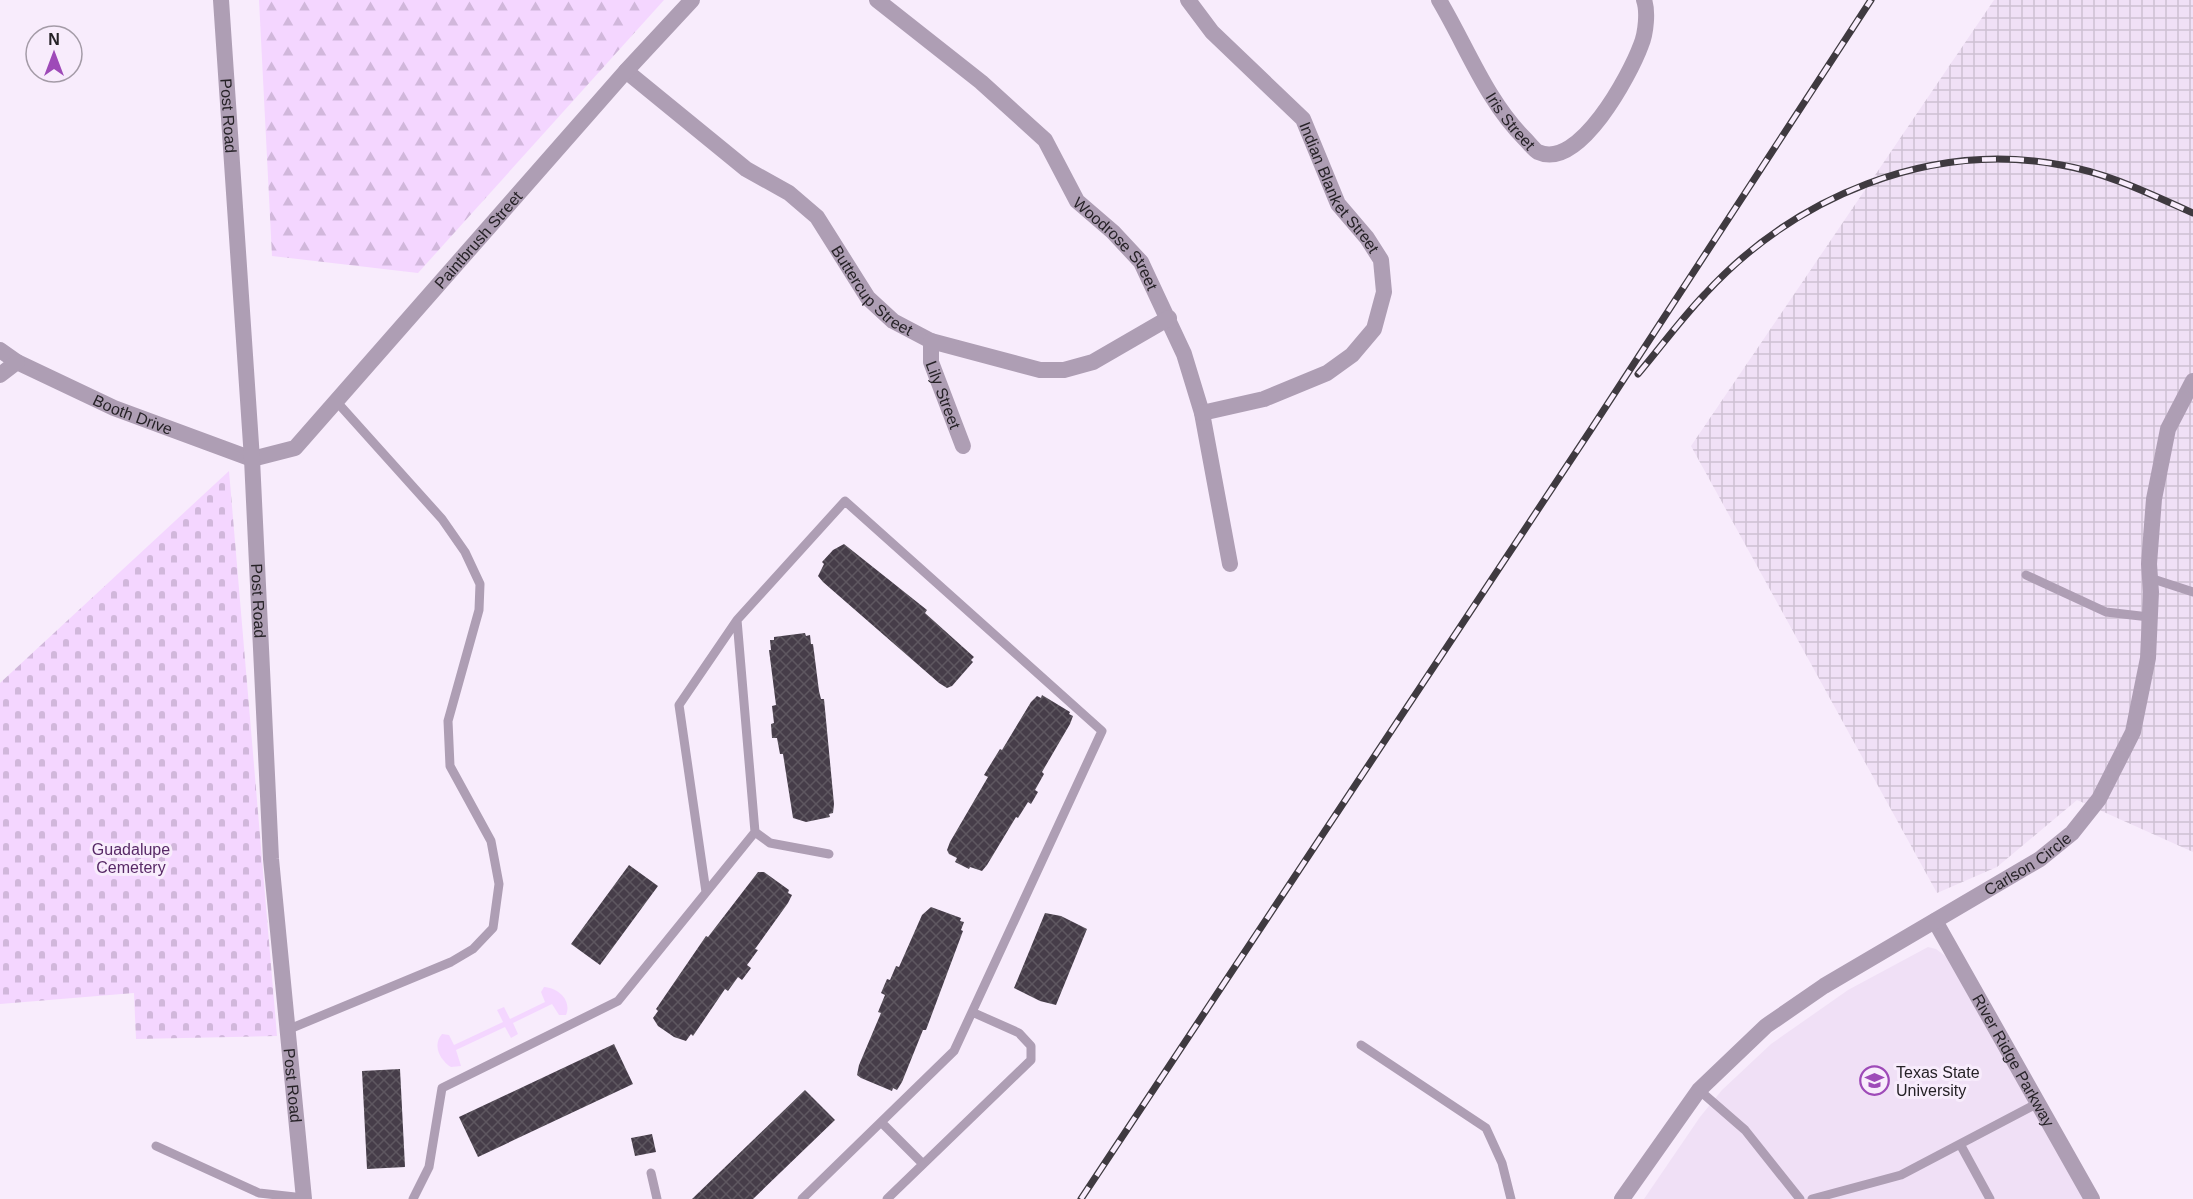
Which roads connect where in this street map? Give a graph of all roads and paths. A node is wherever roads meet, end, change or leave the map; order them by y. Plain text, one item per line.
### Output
1 (222, 0) edge
2 (692, 0) edge
3 (877, 0) edge
4 (1188, 0) edge
5 (1439, 0) edge
6 (1644, 0) edge
7 (626, 71) junction
8 (1169, 318) junction
9 (931, 342) junction
10 (0, 350) edge
11 (17, 362) junction
12 (0, 375) edge
13 (2193, 381) edge
14 (336, 401) junction
15 (1202, 413) junction
16 (963, 447) dead end
17 (252, 459) junction
18 (1230, 564) dead end
19 (2026, 575) dead end
20 (2150, 578) junction
21 (2193, 592) edge
22 (2150, 617) junction
23 (737, 620) junction
24 (755, 832) junction
25 (829, 854) dead end
26 (706, 892) junction
27 (1935, 921) junction
28 (972, 1012) junction
29 (287, 1030) junction
30 (1361, 1045) dead end
31 (1699, 1090) junction
32 (2037, 1103) junction
33 (882, 1122) junction
34 (1960, 1144) junction
35 (156, 1146) dead end
36 (923, 1164) junction
37 (651, 1173) dead end
38 (304, 1198) edge
39 (413, 1199) edge
40 (657, 1199) edge
41 (802, 1199) edge
42 (887, 1199) edge
43 (1511, 1199) edge
44 (1622, 1199) edge
45 (1800, 1199) edge
46 (1812, 1199) edge
47 (1990, 1199) edge
48 (2092, 1199) edge

1 - 17 street, Post Road
2 - 7 street, Paintbrush Street
3 - 8 street, Woodrose Street
4 - 15 street, Indian Blanket Street
5 - 6 street, Iris Street
7 - 9 street, Buttercup Street
7 - 14 street, Paintbrush Street
8 - 9 street, Buttercup Street
8 - 15 street, Woodrose Street
9 - 16 street, Lily Street
10 - 11 street, Booth Drive
11 - 12 street
11 - 17 street, Booth Drive
13 - 20 street, Carlson Circle
14 - 17 street, Paintbrush Street
14 - 29 lane
15 - 18 street, Woodrose Street
17 - 29 street, Post Road
19 - 22 lane
20 - 21 lane
20 - 22 street, Carlson Circle
22 - 27 street, Carlson Circle
23 - 24 lane
23 - 26 lane
23 - 28 lane
24 - 25 lane
24 - 26 lane
26 - 39 lane
27 - 31 street, Carlson Circle
27 - 32 street, River Ridge Parkway
28 - 33 lane
28 - 36 lane
29 - 38 street, Post Road
30 - 43 lane
31 - 44 street, Carlson Circle
31 - 45 lane
32 - 34 lane
32 - 48 street, River Ridge Parkway
33 - 36 lane
33 - 41 lane
34 - 46 lane
34 - 47 lane
35 - 38 lane
36 - 42 lane
37 - 40 lane

